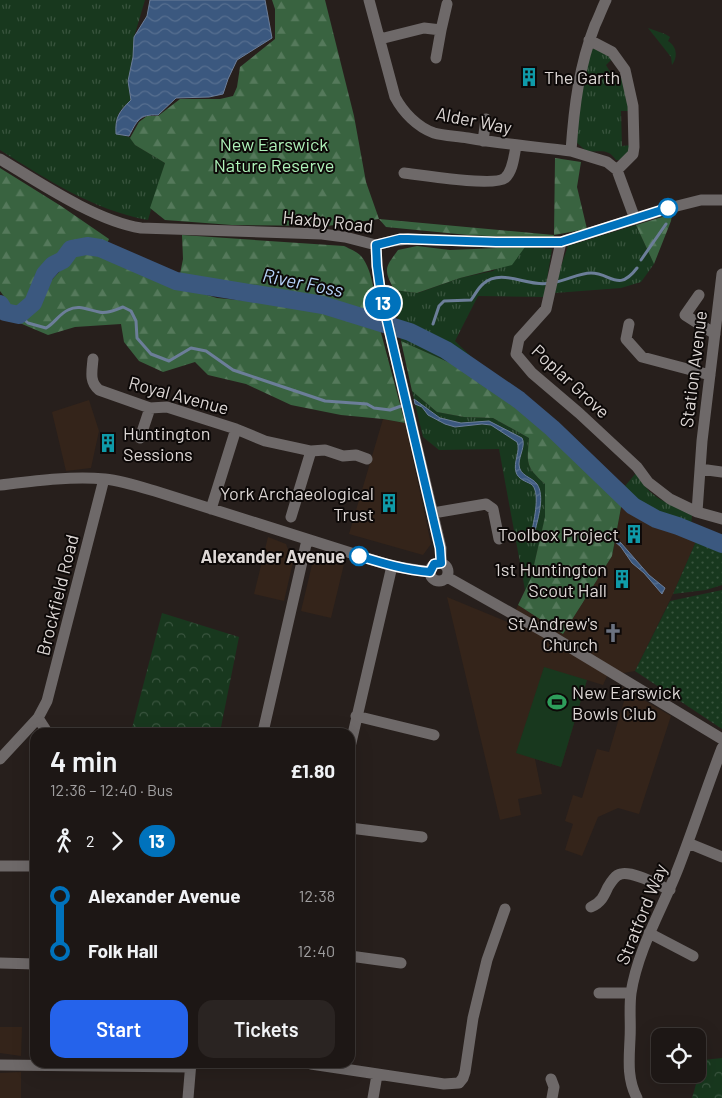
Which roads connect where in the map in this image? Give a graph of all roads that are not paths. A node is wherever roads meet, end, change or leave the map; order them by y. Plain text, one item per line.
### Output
1 (369, 0) edge
2 (603, 1) edge
3 (446, 4) dead end
4 (441, 30) junction
5 (380, 39) junction
6 (589, 40) junction
7 (436, 58) dead end
8 (486, 119) dead end
9 (483, 141) junction
10 (516, 146) junction
11 (571, 151) junction
12 (0, 160) edge
13 (617, 170) junction
14 (404, 173) dead end
15 (722, 200) edge
16 (635, 219) junction
17 (561, 242) junction
18 (376, 245) junction
19 (722, 274) edge
20 (699, 295) dead end
21 (629, 324) dead end
22 (714, 334) junction
23 (93, 360) dead end
24 (710, 376) junction
25 (150, 408) junction
26 (236, 429) junction
27 (140, 438) dead end
28 (311, 451) junction
29 (367, 459) dead end
30 (700, 469) junction
31 (722, 472) edge
32 (104, 479) junction
33 (0, 485) edge
34 (210, 509) junction
35 (697, 512) junction
36 (432, 513) junction
37 (291, 517) dead end
38 (722, 519) edge
39 (498, 539) dead end
40 (307, 540) junction
41 (441, 563) junction
42 (392, 566) junction
43 (430, 572) junction
44 (447, 577) junction
45 (356, 716) junction
46 (38, 718) junction
47 (44, 728) edge
48 (264, 728) edge
49 (354, 728) edge
50 (434, 735) dead end
51 (722, 739) edge
52 (722, 748) edge
53 (0, 759) edge
54 (355, 829) edge
55 (422, 837) dead end
56 (688, 843) junction
57 (722, 857) edge
58 (0, 866) edge
59 (30, 866) edge
60 (670, 890) junction
61 (591, 907) dead end
62 (505, 909) dead end
63 (649, 934) junction
64 (693, 956) dead end
65 (355, 957) edge
66 (0, 963) edge
67 (401, 963) dead end
68 (30, 964) edge
69 (631, 993) junction
70 (599, 994) dead end
71 (0, 1065) edge
72 (30, 1065) edge
73 (191, 1068) edge
74 (337, 1068) edge
75 (377, 1074) junction
76 (551, 1079) dead end
77 (188, 1098) edge
78 (373, 1098) edge
79 (552, 1098) edge
80 (637, 1098) edge

1 - 5 street, Alder Way
2 - 6 street
3 - 4 street
4 - 5 street
4 - 7 street
5 - 9 street, Alder Way
6 - 11 street
6 - 13 street
8 - 9 street
9 - 10 street, Alder Way
10 - 11 street, Alder Way
10 - 14 street
11 - 13 street, Alder Way
12 - 18 street, Haxby Road
13 - 16 street
15 - 16 street, Haxby Road
16 - 17 street, Haxby Road
17 - 18 street, Haxby Road
17 - 35 street, Poplar Grove
18 - 36 street
19 - 22 street, Station Avenue
20 - 22 street
21 - 24 street
22 - 24 street, Station Avenue
23 - 25 street, Royal Avenue
24 - 30 street, Station Avenue
25 - 26 street, Royal Avenue
25 - 27 street
26 - 28 street, Royal Avenue
26 - 34 street
28 - 29 street, Royal Avenue
28 - 37 street
30 - 31 street
30 - 35 street, Station Avenue
32 - 33 street
32 - 34 street
32 - 46 street, Brockfield Road
34 - 40 street
35 - 38 street
36 - 39 street
36 - 41 street
40 - 42 street
40 - 48 street
41 - 43 street
41 - 44 street
42 - 43 street
42 - 45 street
43 - 44 street
44 - 51 street
45 - 49 street
45 - 50 street
46 - 47 street
46 - 53 street, Brockfield Road
52 - 56 street, Stratford Way
54 - 55 street
56 - 57 street
56 - 60 street, Stratford Way
58 - 59 street
60 - 61 street
60 - 63 street, Stratford Way
62 - 75 street
63 - 64 street
63 - 69 street, Stratford Way
65 - 67 street
66 - 68 street
69 - 70 street
69 - 80 street, Stratford Way
71 - 72 street
73 - 77 street
74 - 75 street
75 - 78 street
76 - 79 street

